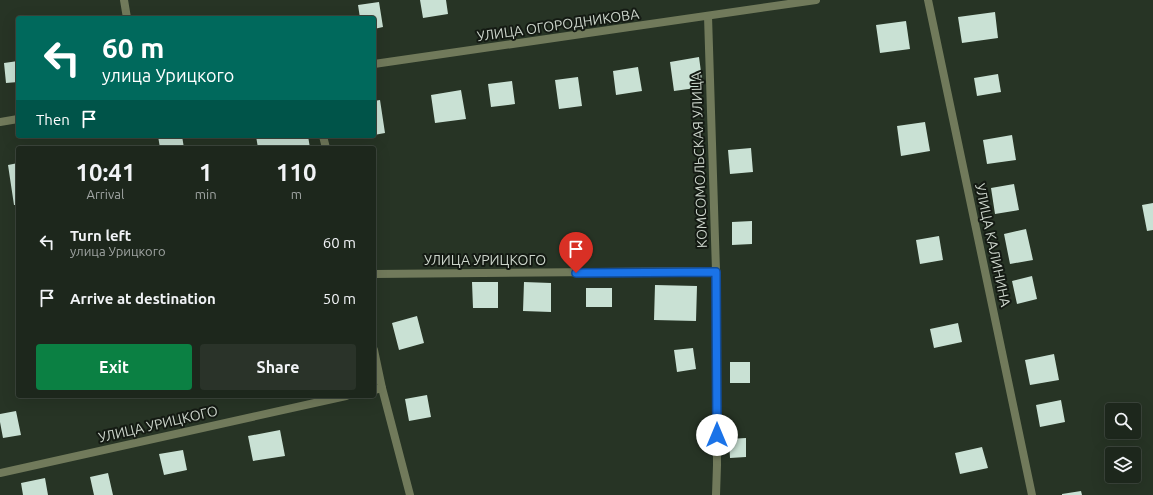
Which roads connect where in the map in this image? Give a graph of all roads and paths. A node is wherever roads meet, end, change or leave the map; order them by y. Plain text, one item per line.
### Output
1 (124, 0) edge
2 (816, 0) edge
3 (928, 0) edge
4 (126, 16) edge
5 (708, 16) junction
6 (376, 64) edge
7 (16, 119) edge
8 (0, 122) edge
9 (716, 272) junction
10 (376, 274) edge
11 (376, 370) edge
12 (378, 389) edge
13 (337, 398) edge
14 (0, 473) edge
15 (410, 495) edge
16 (716, 495) edge
17 (1032, 495) edge

1 - 4 street
2 - 5 street, УЛИЦА ОГОРОДНИКОВА
3 - 17 street, УЛИЦА КАЛИНИНА
5 - 6 street, УЛИЦА ОГОРОДНИКОВА
5 - 9 street, КОМСОМОЛЬСКАЯ УЛИЦА
7 - 8 street
9 - 10 street, УЛИЦА УРИЦКОГО
9 - 16 street, КОМСОМОЛЬСКАЯ УЛИЦА
11 - 12 street
12 - 15 street
13 - 14 street, УЛИЦА УРИЦКОГО

